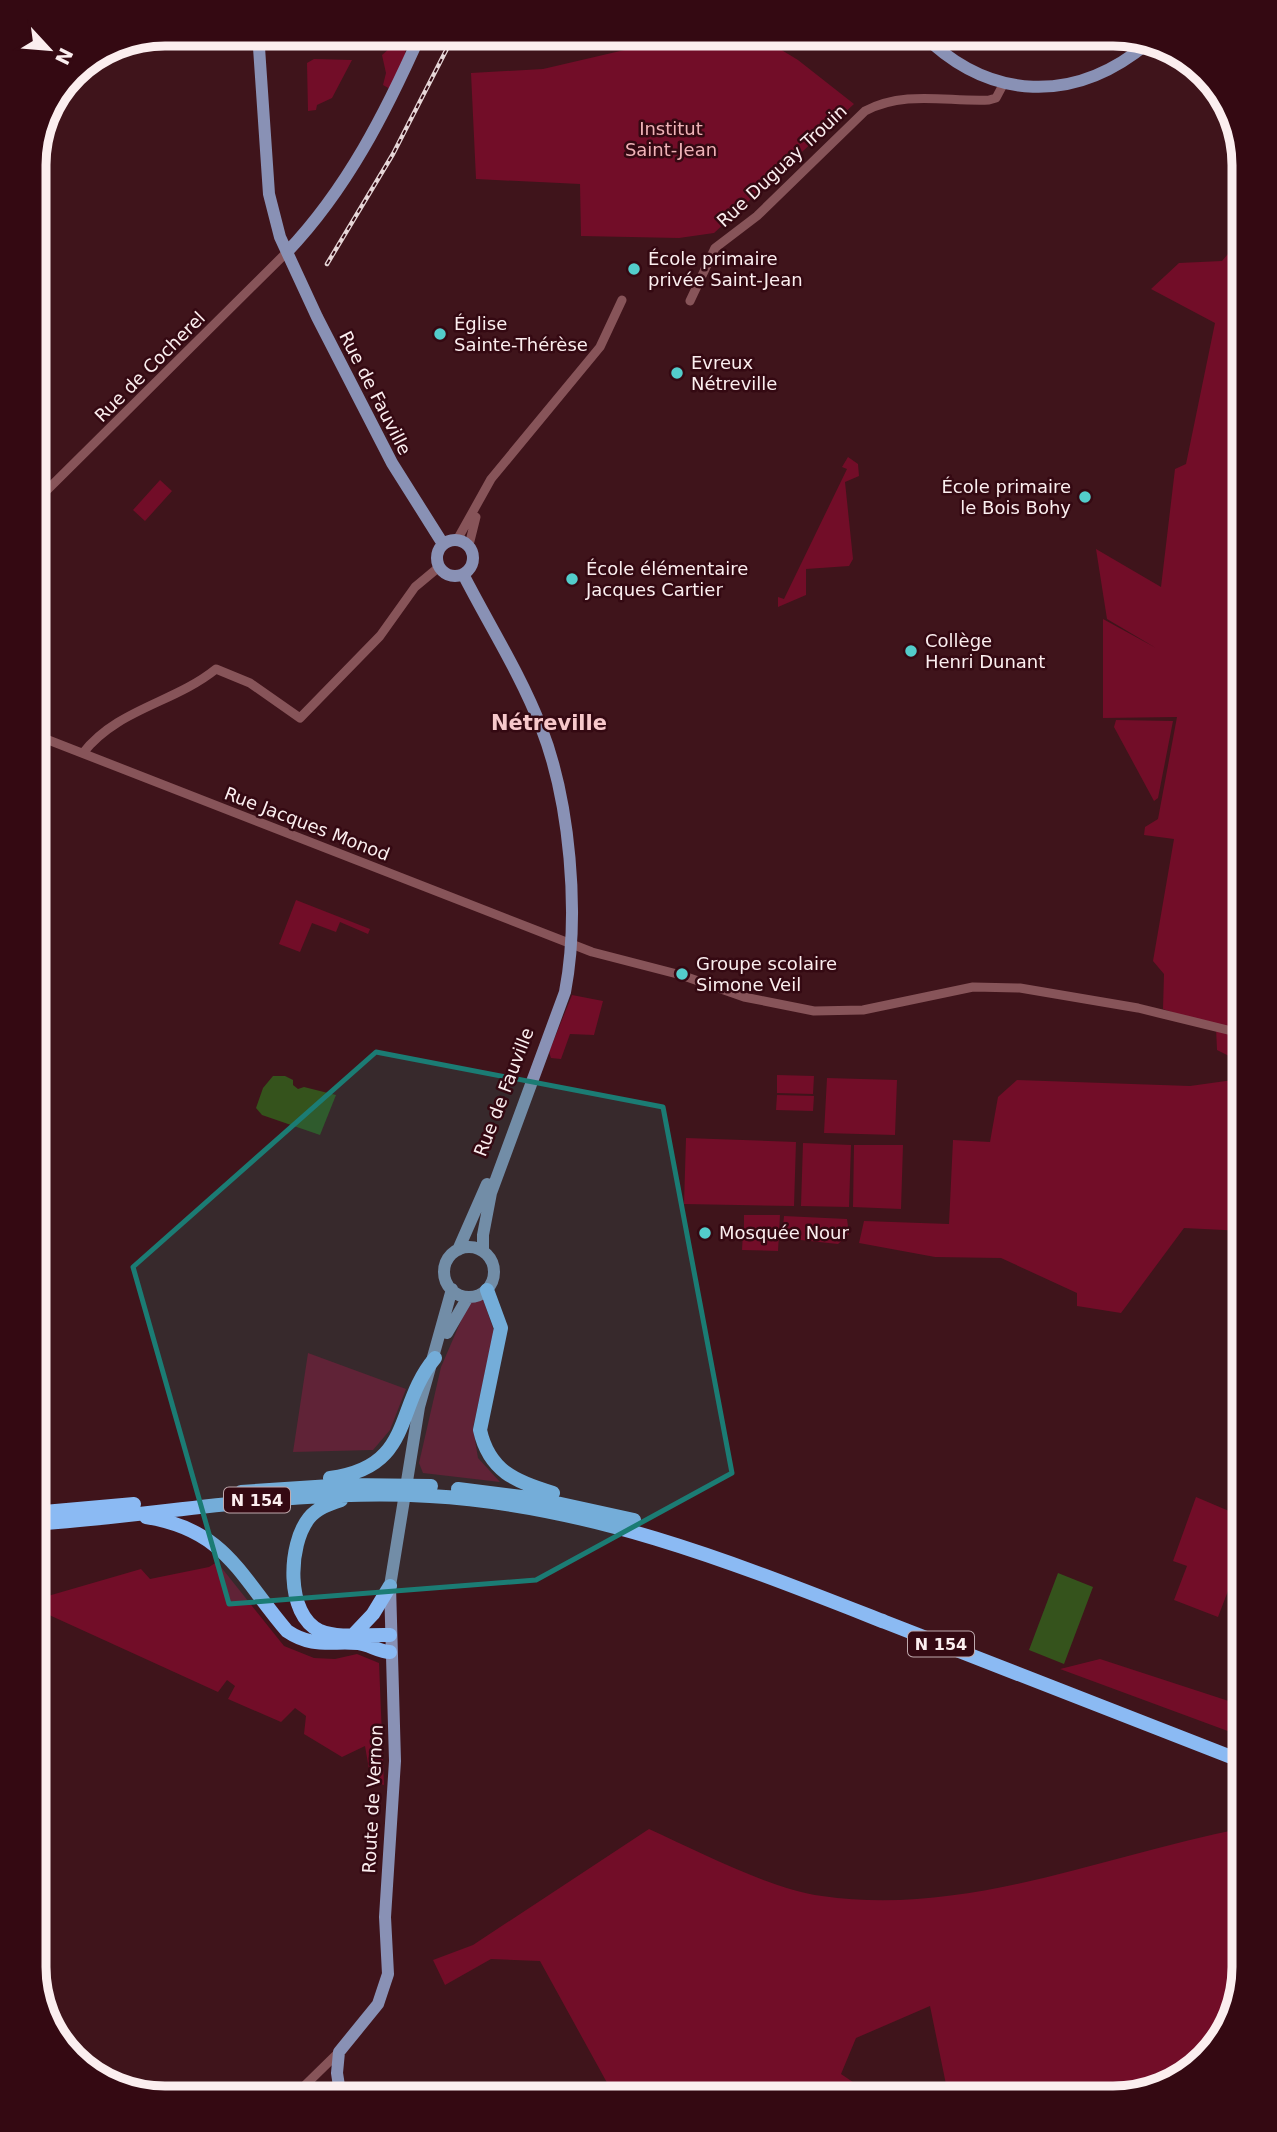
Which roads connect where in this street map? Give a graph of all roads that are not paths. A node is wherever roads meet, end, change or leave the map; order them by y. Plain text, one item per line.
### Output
1 (259, 46) edge
2 (934, 46) edge
3 (414, 48) edge
4 (1139, 49) edge
5 (1004, 83) junction
6 (287, 252) junction
7 (622, 300) dead end
8 (690, 301) dead end
9 (46, 491) edge
10 (463, 542) junction
11 (443, 544) junction
12 (439, 566) junction
13 (463, 574) junction
14 (46, 739) edge
15 (83, 753) junction
16 (570, 943) junction
17 (1232, 1031) edge
18 (458, 1250) junction
19 (484, 1251) junction
20 (452, 1289) junction
21 (487, 1290) junction
22 (468, 1297) junction
23 (435, 1358) junction
24 (296, 1486) junction
25 (388, 1495) junction
26 (576, 1506) junction
27 (46, 1512) edge
28 (127, 1514) junction
29 (46, 1523) edge
30 (390, 1586) junction
31 (355, 1633) junction
32 (390, 1635) junction
33 (390, 1652) junction
34 (1232, 1747) edge
35 (1232, 1757) edge
36 (339, 2052) junction
37 (304, 2086) edge
38 (339, 2086) edge

1 - 6 main road, Rue de Fauville
2 - 5 main road
3 - 6 main road
4 - 5 main road
5 - 8 street, Rue Duguay Trouin
6 - 9 street, Rue de Cocherel
6 - 11 main road, Rue de Fauville
7 - 10 street
10 - 11 main road
10 - 13 main road
11 - 12 main road
12 - 13 main road
12 - 15 street
13 - 16 main road, Rue de Fauville
14 - 15 street, Rue Jacques Monod
15 - 16 street, Rue Jacques Monod
16 - 17 street, Rue Jacques Monod
16 - 18 main road, Rue de Fauville
16 - 19 main road, Rue de Fauville
18 - 19 main road
18 - 20 main road
19 - 21 main road
20 - 22 main road
20 - 23 main road
21 - 22 main road
21 - 26 highway
22 - 23 main road
23 - 24 highway
23 - 30 main road, Route de Vernon
24 - 26 highway, N 154
24 - 27 highway, N 154
25 - 28 highway, N 154
25 - 31 highway
25 - 35 highway, N 154
26 - 34 highway, N 154
28 - 29 highway, N 154
28 - 33 highway
30 - 31 highway
30 - 32 main road, Route de Vernon
31 - 32 highway
32 - 33 main road, Route de Vernon
33 - 36 main road, Route de Vernon
36 - 37 street, Route de Vernon
36 - 38 main road

